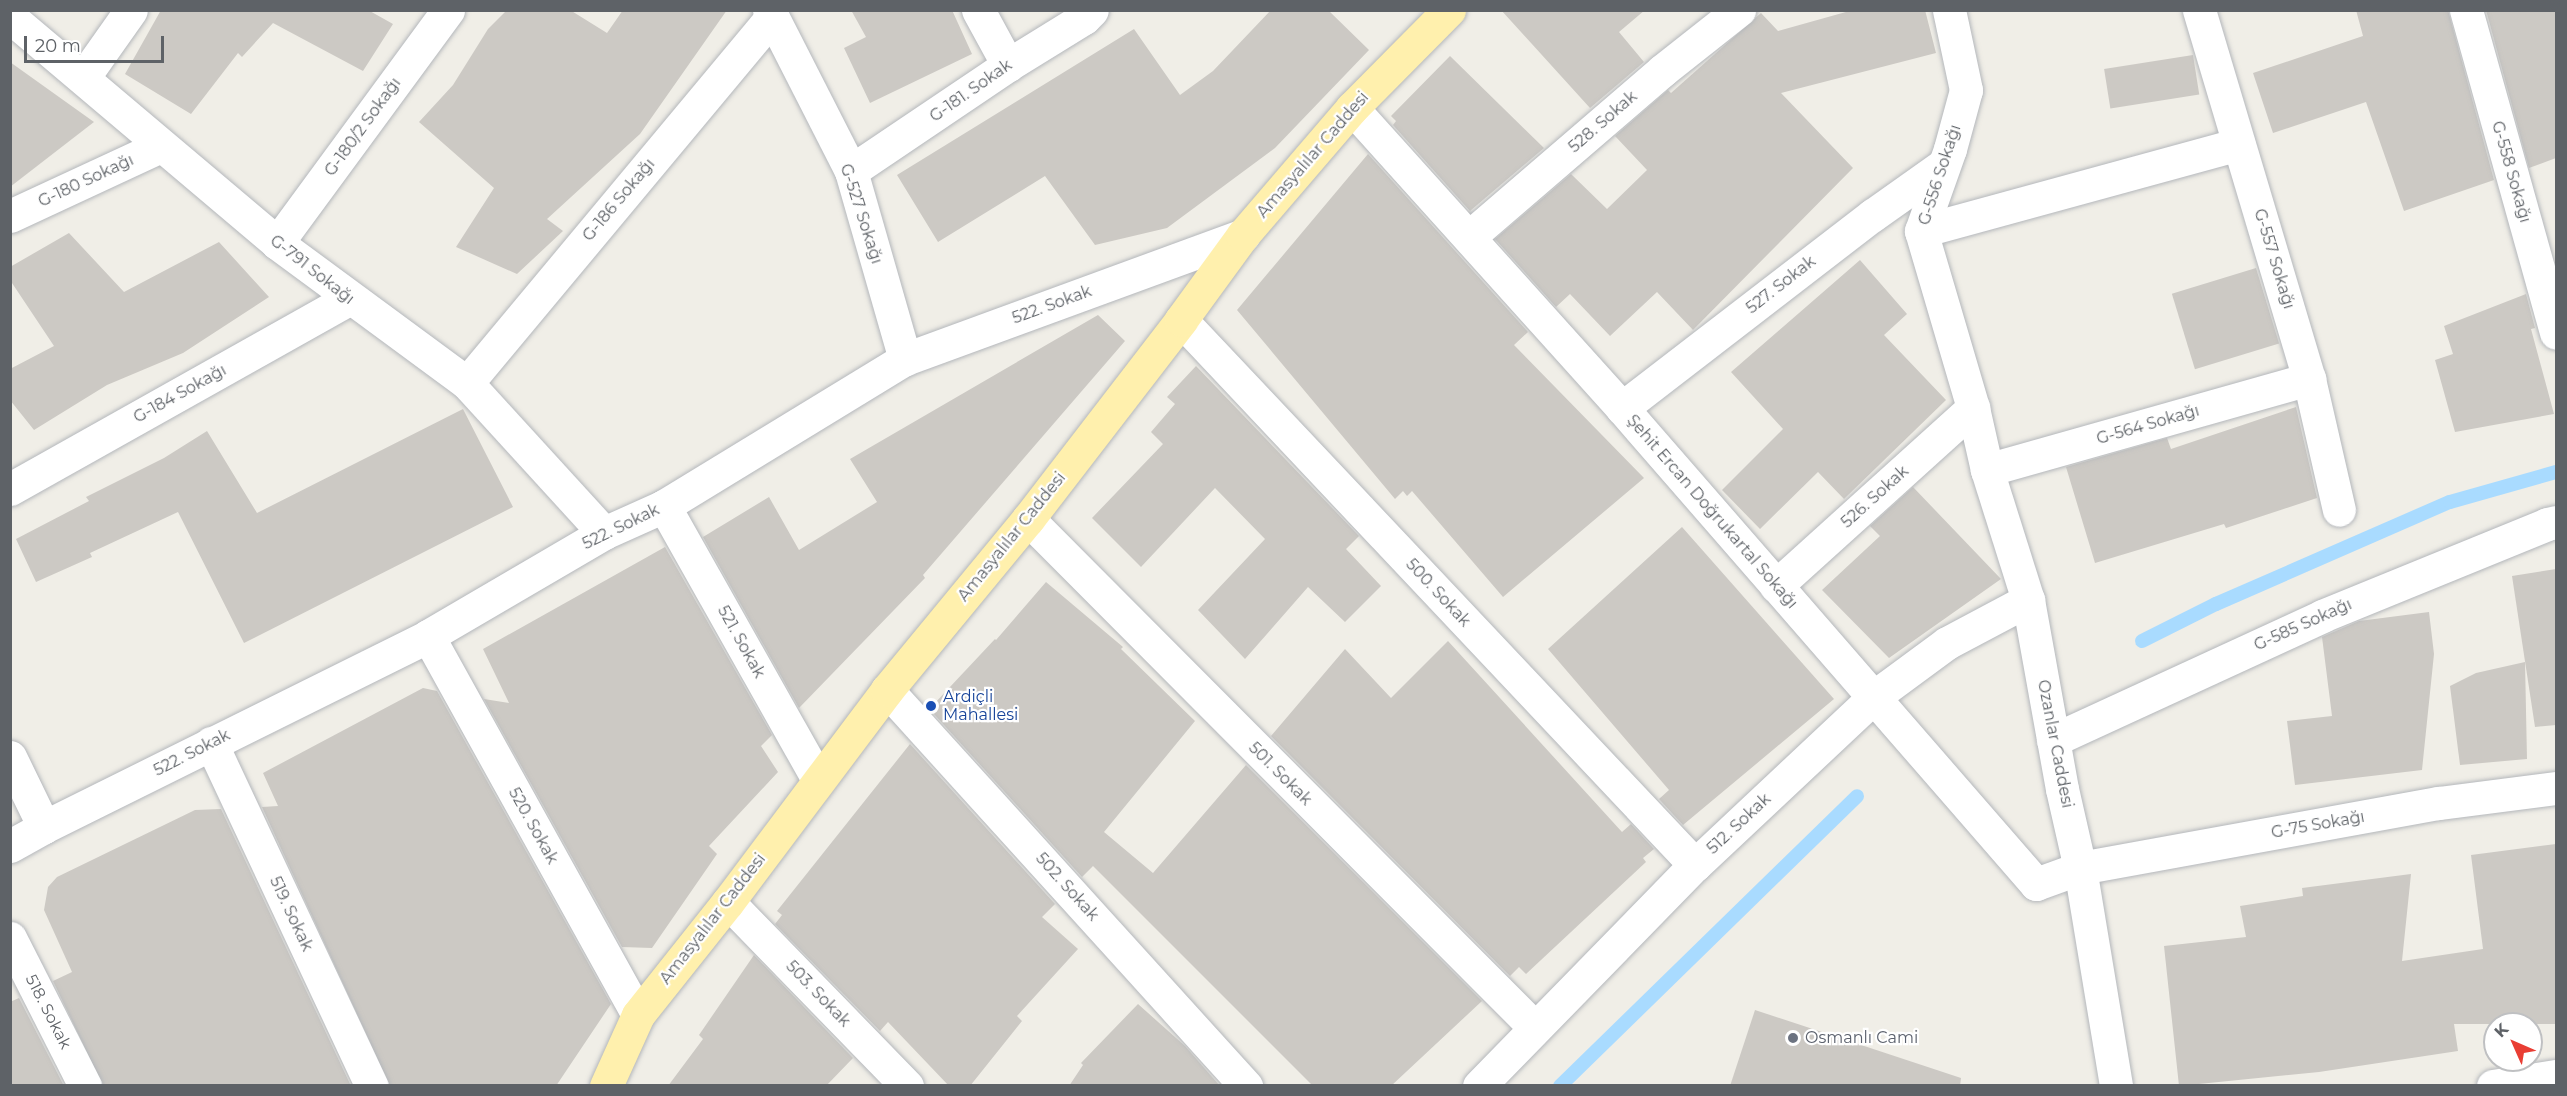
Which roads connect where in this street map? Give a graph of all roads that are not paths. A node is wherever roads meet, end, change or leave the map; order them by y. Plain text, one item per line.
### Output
1 (131, 10) edge
2 (448, 10) edge
3 (978, 10) edge
4 (1092, 10) edge
5 (1449, 10) edge
6 (1739, 10) edge
7 (1949, 10) edge
8 (2199, 10) edge
9 (2466, 10) edge
10 (770, 14) edge
11 (10, 17) edge
12 (1008, 65) junction
13 (83, 78) junction
14 (1352, 108) junction
15 (2238, 144) junction
16 (161, 146) junction
17 (1942, 166) junction
18 (851, 171) junction
19 (10, 216) edge
20 (1921, 231) junction
21 (1243, 235) junction
22 (1469, 237) junction
23 (277, 243) junction
24 (349, 299) junction
25 (1181, 320) junction
26 (2556, 333) edge
27 (905, 359) junction
28 (2309, 379) junction
29 (467, 383) junction
30 (1622, 408) junction
31 (1972, 408) junction
32 (1987, 470) junction
33 (10, 489) edge
34 (664, 506) junction
35 (2339, 510) dead end
36 (1028, 519) junction
37 (2556, 522) edge
38 (604, 532) junction
39 (1776, 586) junction
40 (2028, 600) junction
41 (428, 636) junction
42 (887, 690) junction
43 (1875, 696) junction
44 (2053, 740) junction
45 (211, 743) junction
46 (10, 757) edge
47 (818, 779) junction
48 (2556, 788) edge
49 (44, 827) junction
50 (10, 846) edge
51 (1695, 865) junction
52 (2080, 868) junction
53 (728, 902) junction
54 (10, 938) edge
55 (638, 1015) junction
56 (1534, 1027) junction
57 (2556, 1076) edge
58 (86, 1086) edge
59 (372, 1086) edge
60 (606, 1086) edge
61 (907, 1086) edge
62 (1246, 1086) edge
63 (1479, 1086) edge
64 (2116, 1086) edge
65 (2493, 1086) edge

1 - 13 street
2 - 23 street, G-180/2 Sokağı
3 - 12 street
4 - 12 street, G-181. Sokak
5 - 14 main road, Amasyalılar Caddesi
6 - 22 street, 528. Sokak
7 - 17 street, G-556 Sokağı
8 - 15 street, G-557 Sokağı
9 - 26 street, G-558 Sokağı
10 - 18 street, G-527 Sokağı
10 - 29 street, G-186 Sokağı
11 - 13 street, G-791 Sokağı
12 - 18 street, G-181. Sokak
13 - 16 street, G-791 Sokağı
14 - 21 main road, Amasyalılar Caddesi
14 - 22 street, Şehit Ercan Doğrukartal Sokağı
15 - 20 street
15 - 28 street, G-557 Sokağı
16 - 19 street, G-180 Sokağı
16 - 23 street, G-791 Sokağı
17 - 20 street, G-556 Sokağı
17 - 30 street, 527. Sokak
18 - 27 street, G-527 Sokağı
20 - 31 street, G-556 Sokağı
21 - 25 main road, Amasyalılar Caddesi
21 - 27 street, 522. Sokak
22 - 30 street, Şehit Ercan Doğrukartal Sokağı
23 - 24 street, G-791 Sokağı
24 - 29 street, G-791 Sokağı
24 - 33 street, G-184 Sokağı
25 - 36 main road, Amasyalılar Caddesi
25 - 51 street, 500. Sokak
27 - 34 street, 522. Sokak
28 - 32 street, G-564 Sokağı
28 - 35 street, G-557 Sokağı
29 - 38 street, G-791 Sokağı
30 - 39 street, Şehit Ercan Doğrukartal Sokağı
31 - 32 street, Ozanlar Caddesi
31 - 39 street, 526. Sokak
32 - 40 street, Ozanlar Caddesi
34 - 38 street, 522. Sokak
34 - 47 street, 521. Sokak
36 - 42 main road, Amasyalılar Caddesi
36 - 56 street, 501. Sokak
37 - 44 street, G-585 Sokağı
38 - 41 street, 522. Sokak
39 - 43 street, Şehit Ercan Doğrukartal Sokağı
40 - 43 street, 512. Sokak
40 - 44 street, Ozanlar Caddesi
41 - 45 street, 522. Sokak
41 - 55 street, 520. Sokak
42 - 47 main road, Amasyalılar Caddesi
42 - 62 street, 502. Sokak
43 - 51 street, 512. Sokak
43 - 52 street, Şehit Ercan Doğrukartal Sokağı
44 - 52 street, Ozanlar Caddesi
45 - 49 street, 522. Sokak
45 - 59 street, 519. Sokak
46 - 49 street
47 - 53 main road, Amasyalılar Caddesi
48 - 52 street, G-75 Sokağı
49 - 50 street, 522. Sokak
51 - 56 street, 512. Sokak
52 - 64 street, Ozanlar Caddesi
53 - 55 main road, Amasyalılar Caddesi
53 - 61 street, 503. Sokak
54 - 58 street, 518. Sokak
55 - 60 main road, Amasyalılar Caddesi
56 - 63 street, 512. Sokak
57 - 65 street

